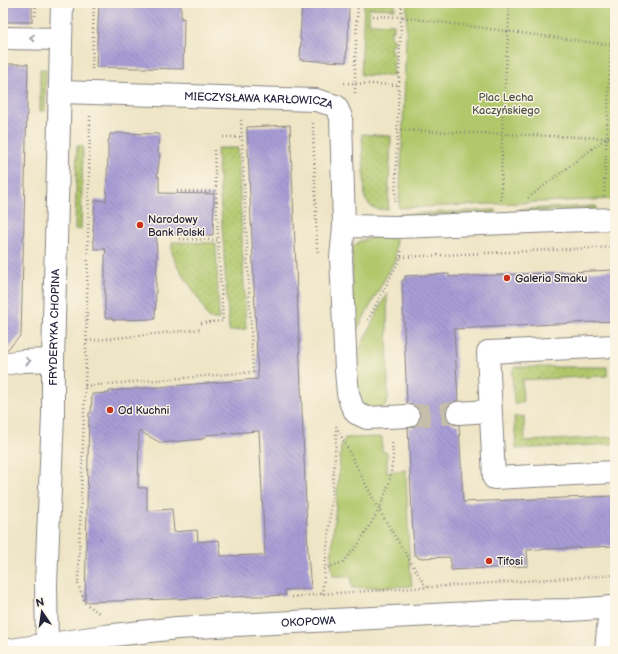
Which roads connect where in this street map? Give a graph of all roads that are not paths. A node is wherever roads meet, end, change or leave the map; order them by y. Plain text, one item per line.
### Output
1 (62, 3) edge
2 (3, 38) edge
3 (61, 38) junction
4 (60, 92) junction
5 (615, 219) edge
6 (344, 226) junction
7 (615, 346) edge
8 (53, 360) junction
9 (3, 364) edge
10 (490, 411) junction
11 (458, 413) tunnel mouth
12 (408, 416) tunnel mouth
13 (615, 472) edge
14 (613, 607) edge
15 (48, 648) edge
16 (4, 651) edge
17 (606, 651) edge

1 - 3 street, FRYDERYKA CHOPINA
3 -> 2 street
3 - 4 street, FRYDERYKA CHOPINA
4 - 6 street, MIECZYSŁAWA KARŁOWICZA
4 - 8 street, FRYDERYKA CHOPINA
5 - 6 street
6 - 12 street, MIECZYSŁAWA KARŁOWICZA
7 - 10 street
9 -> 8 street
8 - 15 street, FRYDERYKA CHOPINA
10 - 11 street
10 - 13 street
14 - 15 street, OKOPOWA
14 - 17 street
15 - 16 street, OKOPOWA

